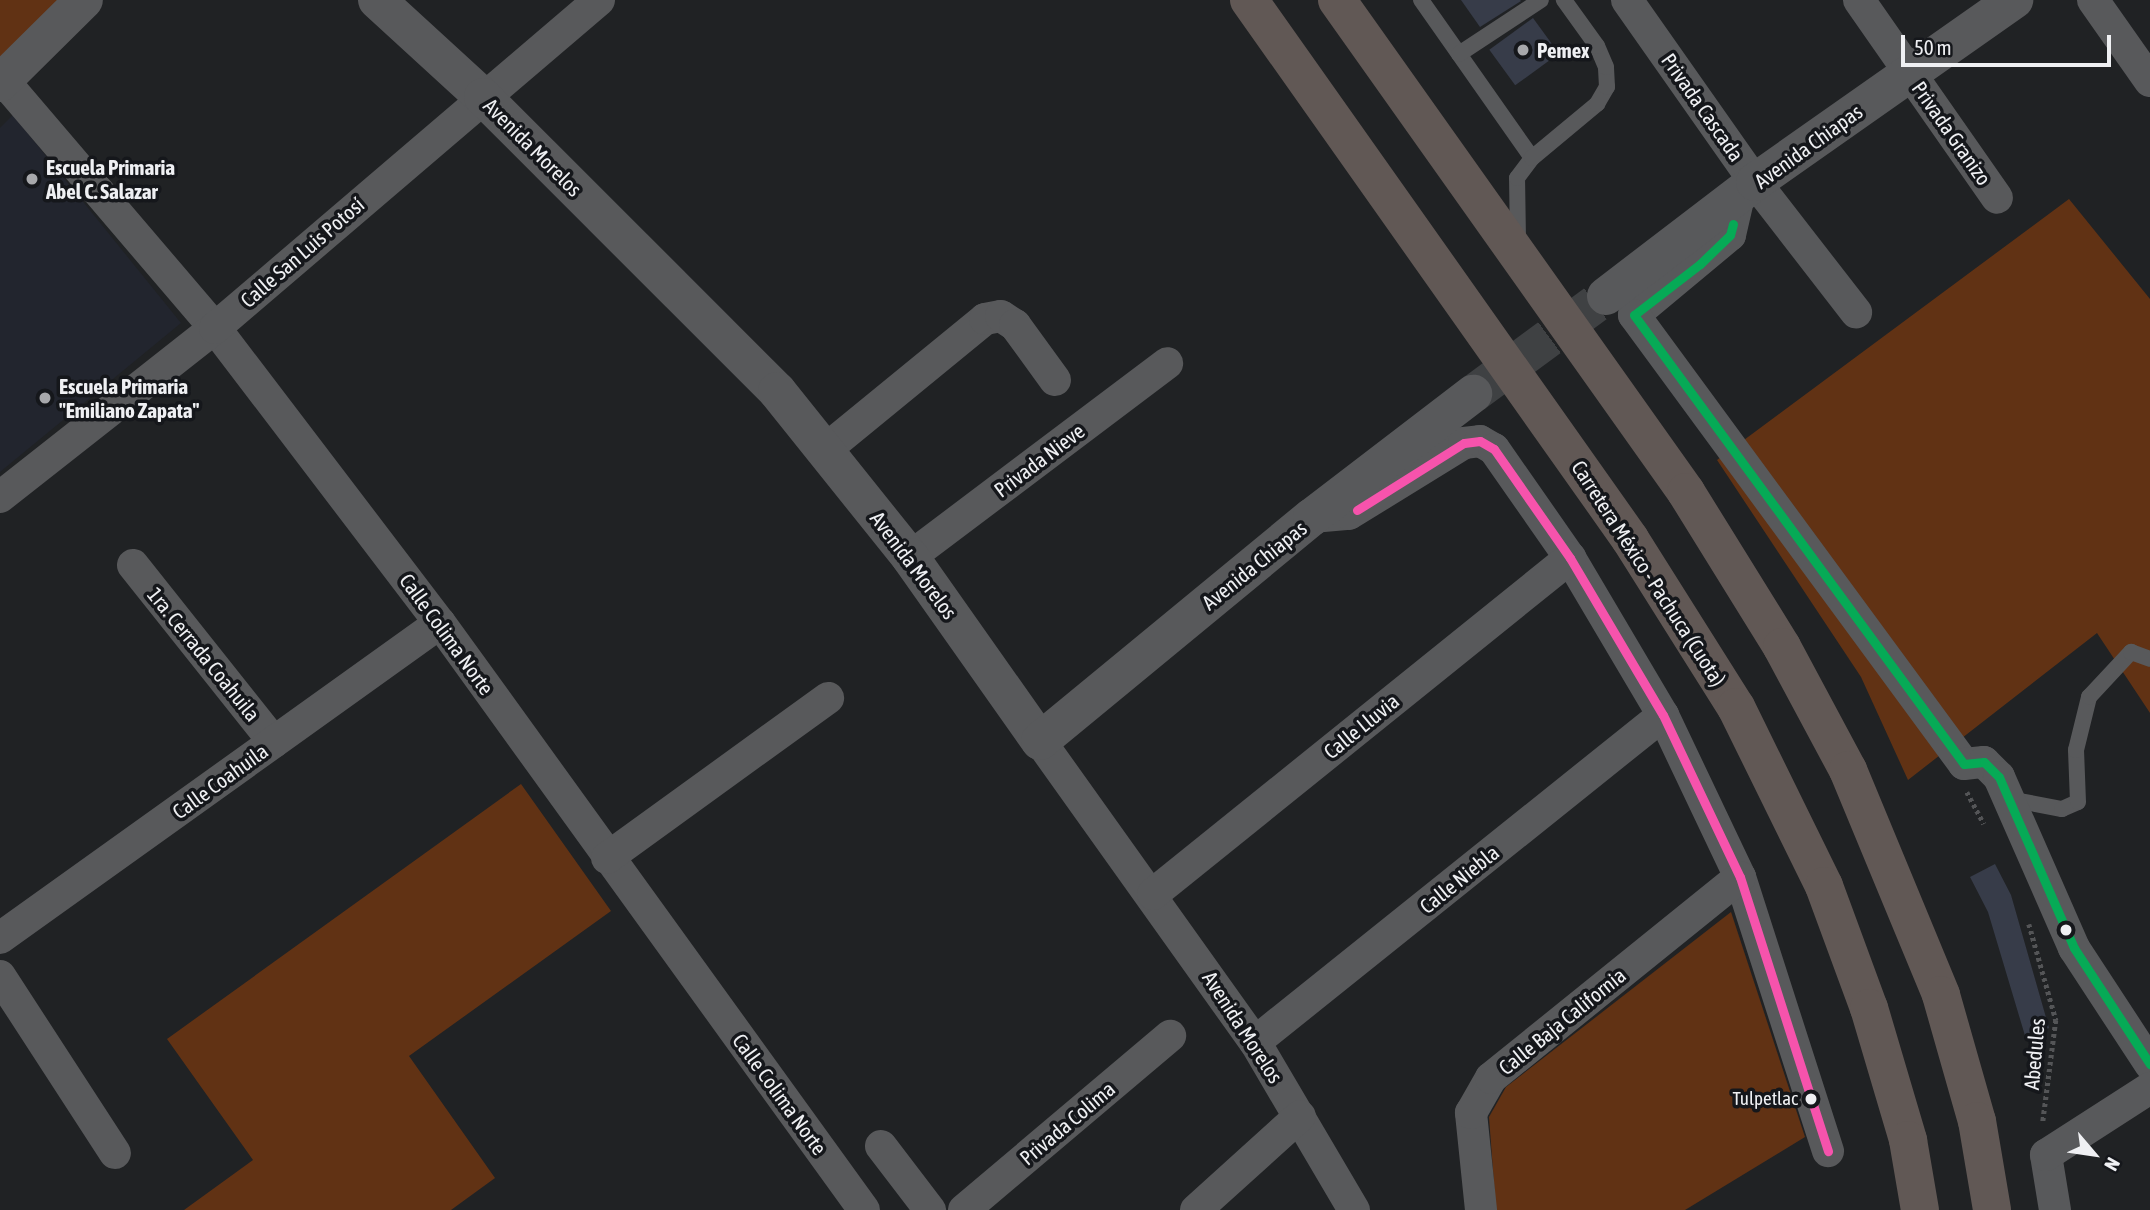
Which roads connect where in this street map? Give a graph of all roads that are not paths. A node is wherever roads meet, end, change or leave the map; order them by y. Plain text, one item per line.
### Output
1 (84, 0) edge
2 (377, 0) edge
3 (599, 0) edge
4 (1249, 0) edge
5 (1337, 0) edge
6 (1421, 0) edge
7 (1541, 0) edge
8 (1564, 0) edge
9 (1627, 0) edge
10 (1859, 0) edge
11 (2014, 0) edge
12 (2094, 0) edge
13 (1459, 54) junction
14 (1910, 73) junction
15 (1, 81) edge
16 (2150, 81) edge
17 (483, 97) junction
18 (1532, 158) junction
19 (1747, 189) junction
20 (1997, 198) dead end
21 (1519, 256) junction
22 (1606, 296) tunnel mouth
23 (1856, 312) dead end
24 (215, 328) junction
25 (1167, 363) dead end
26 (1055, 380) dead end
27 (1473, 394) tunnel mouth
28 (825, 450) junction
29 (0, 497) edge
30 (1312, 517) junction
31 (910, 557) junction
32 (1570, 558) junction
33 (133, 565) dead end
34 (440, 623) junction
35 (2150, 659) edge
36 (828, 698) dead end
37 (1664, 715) junction
38 (1040, 741) junction
39 (274, 742) junction
40 (2009, 799) junction
41 (607, 858) junction
42 (1740, 877) junction
43 (1153, 894) junction
44 (0, 938) edge
45 (0, 976) edge
46 (1170, 1036) dead end
47 (1255, 1042) junction
48 (2150, 1064) edge
49 (2150, 1088) edge
50 (1300, 1116) junction
51 (881, 1146) dead end
52 (1828, 1151) dead end
53 (115, 1153) dead end
54 (864, 1210) edge
55 (930, 1210) edge
56 (964, 1210) edge
57 (1196, 1210) edge
58 (1354, 1210) edge
59 (1481, 1210) edge
60 (1920, 1210) edge
61 (1992, 1210) edge
62 (2055, 1210) edge

1 - 15 street
2 - 17 street, Avenida Morelos
3 - 17 street, Calle San Luis Potosí
4 - 60 highway, Carretera México - Pachuca (Cuota)
5 - 21 highway
6 - 13 lane
7 - 13 lane
8 - 18 lane
9 - 19 street, Privada Cascada
10 - 14 street, Privada Granizo
11 - 14 street, Avenida Chiapas
12 - 16 street
13 - 18 lane
14 - 19 street, Avenida Chiapas
14 - 20 street, Privada Granizo
15 - 24 street, Calle Colima Norte
17 - 24 street, Calle San Luis Potosí
17 - 28 street, Avenida Morelos
18 - 21 lane
19 - 22 street, Avenida Chiapas
19 - 23 street, Privada Cascada
19 - 40 street
21 - 61 highway
24 - 29 street, Calle San Luis Potosí
24 - 34 street, Calle Colima Norte
25 - 31 street, Privada Nieve
26 - 28 street
27 - 30 street, Avenida Chiapas
28 - 31 street, Avenida Morelos
30 - 32 street
30 - 38 street, Avenida Chiapas
31 - 38 street, Avenida Morelos
32 - 37 street
32 - 43 street, Calle Lluvia
33 - 39 street, 1ra. Cerrada Coahuila
34 - 39 street, Calle Coahuila
34 - 41 street, Calle Colima Norte
35 - 40 lane
36 - 41 street
37 - 42 street
37 - 47 street, Calle Niebla
38 - 43 street, Avenida Morelos
39 - 44 street, Calle Coahuila
40 - 48 street
41 - 54 street, Calle Colima Norte
42 - 52 street
42 - 59 street, Calle Baja California
43 - 47 street, Avenida Morelos
45 - 53 street
46 - 56 street, Privada Colima
47 - 50 street, Avenida Morelos
49 - 62 street
50 - 57 street
50 - 58 street, Avenida Morelos
51 - 55 street

